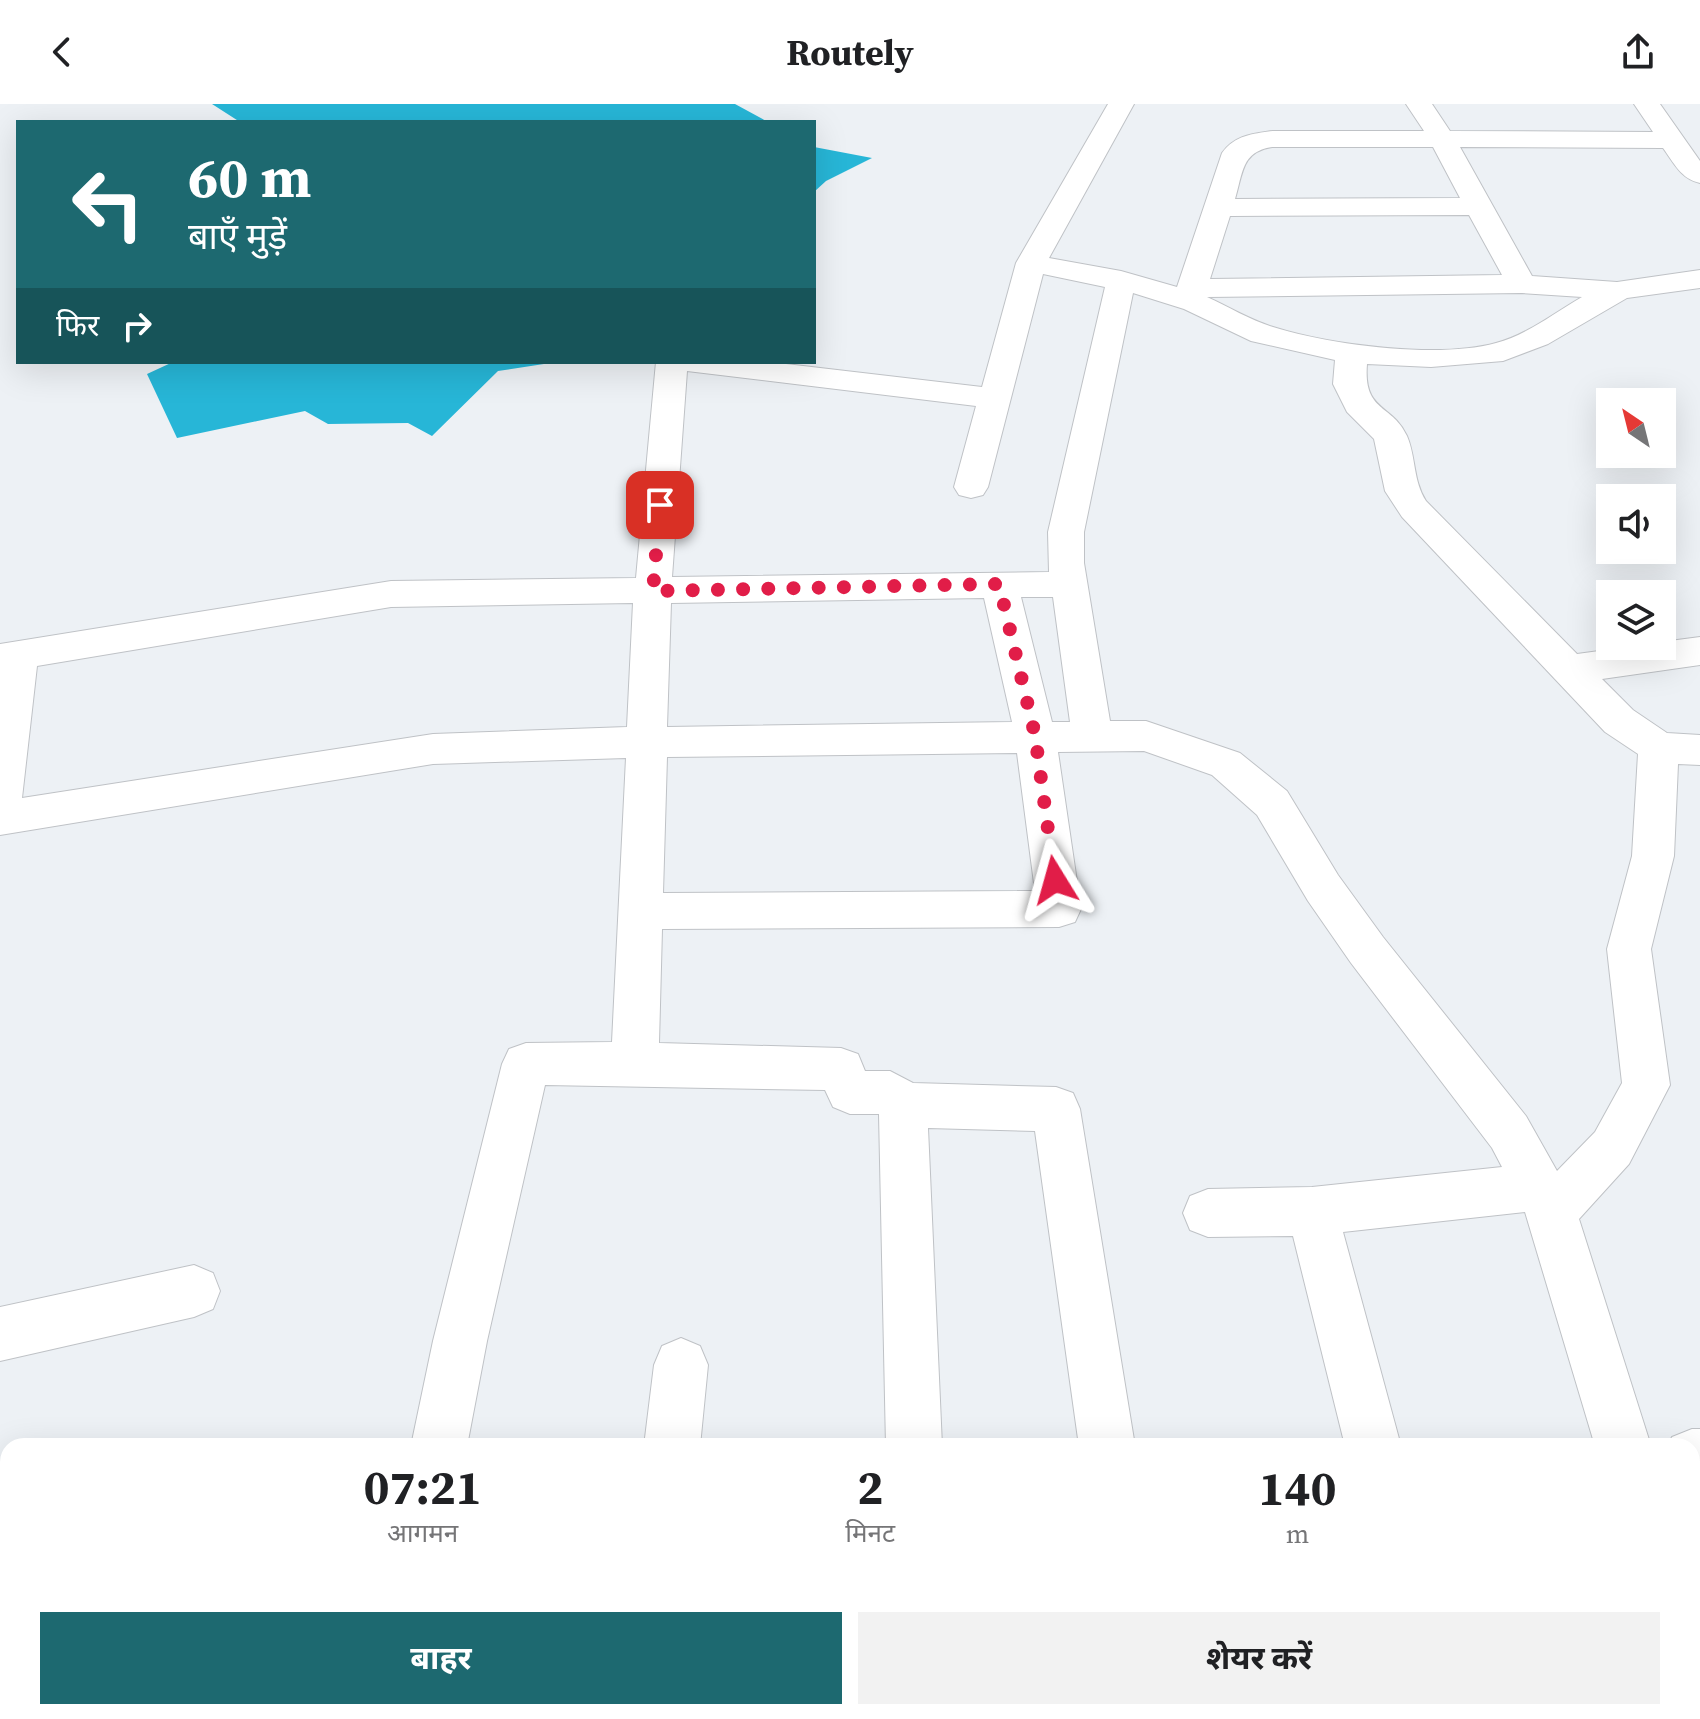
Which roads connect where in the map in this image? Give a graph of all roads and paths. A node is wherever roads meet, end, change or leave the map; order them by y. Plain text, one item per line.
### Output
1 (1121, 104) edge
2 (1419, 104) edge
3 (1647, 104) edge
4 (1442, 139) junction
5 (1672, 140) junction
6 (1700, 175) edge
7 (1479, 206) junction
8 (1218, 208) junction
9 (1031, 263) junction
10 (1700, 279) edge
11 (1121, 280) junction
12 (1522, 284) junction
13 (1619, 291) junction
14 (1190, 294) junction
15 (1352, 351) junction
16 (672, 364) edge
17 (705, 364) edge
18 (992, 398) junction
19 (971, 487) dead end
20 (999, 584) junction
21 (1070, 584) junction
22 (653, 591) junction
23 (1700, 651) edge
24 (10, 656) edge
25 (1570, 669) junction
26 (1035, 735) junction
27 (1092, 735) junction
28 (648, 742) junction
29 (1679, 749) edge
30 (0, 806) edge
31 (0, 818) edge
32 (641, 911) junction
33 (635, 1063) junction
34 (903, 1105) junction
35 (1545, 1200) junction
36 (1312, 1211) junction
37 (1208, 1213) dead end
38 (194, 1291) dead end
39 (0, 1334) edge
40 (681, 1365) dead end
41 (441, 1438) edge
42 (673, 1438) edge
43 (914, 1438) edge
44 (1106, 1438) edge
45 (1371, 1438) edge
46 (1620, 1438) edge

1 - 9 street
2 - 4 street
3 - 5 street
4 - 5 street
4 - 7 street
4 - 8 street
5 - 6 street
7 - 8 street
7 - 12 street
8 - 14 street
9 - 11 street
9 - 18 street
10 - 13 street
11 - 14 street
11 - 21 street
12 - 13 street
12 - 14 street
13 - 15 street
14 - 15 street
15 - 25 street
16 - 22 street
17 - 18 street
18 - 19 street
20 - 21 street
20 - 22 street
20 - 26 street
21 - 27 street
22 - 24 street
22 - 28 street
23 - 25 street
24 - 30 street
25 - 29 street
26 - 27 street
26 - 28 street
26 - 32 street
27 - 35 street
28 - 31 street
28 - 32 street
29 - 35 street
32 - 33 street
33 - 34 street
33 - 41 street
34 - 43 street
34 - 44 street
35 - 36 street
35 - 46 street
36 - 37 street
36 - 45 street
38 - 39 street
40 - 42 street

